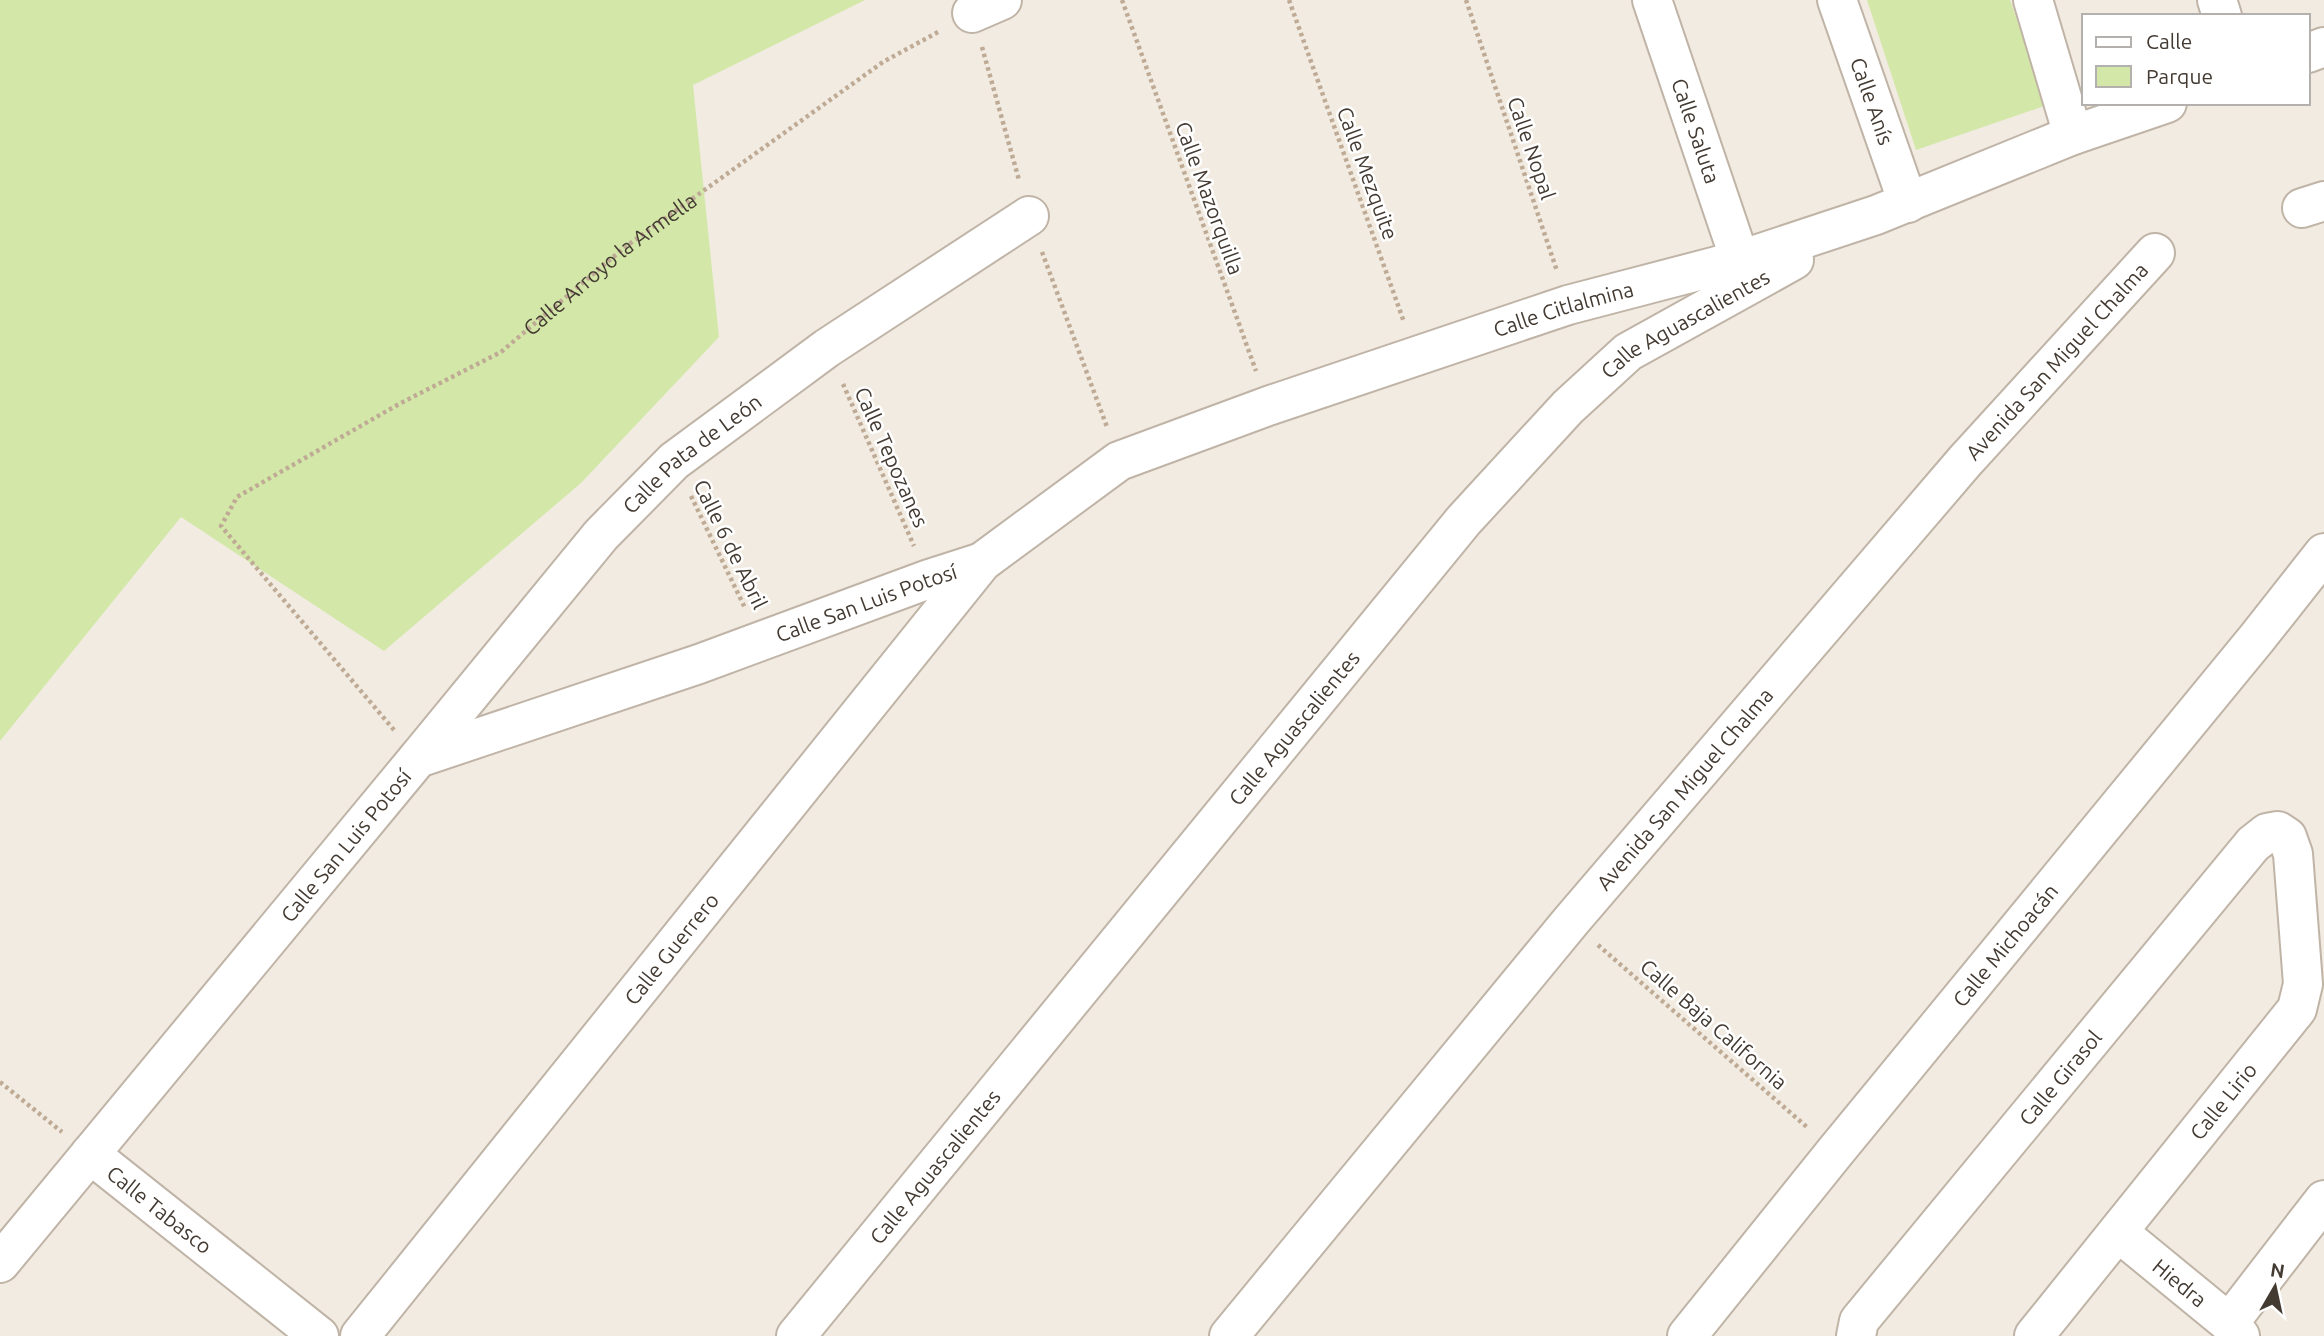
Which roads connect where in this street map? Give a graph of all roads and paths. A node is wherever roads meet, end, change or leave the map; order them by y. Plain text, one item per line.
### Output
1 (1122, 0) edge
2 (1289, 0) edge
3 (1466, 0) edge
4 (1652, 0) edge
5 (1837, 0) edge
6 (2033, 0) edge
7 (987, 7) edge
8 (2161, 105) edge
9 (2073, 135) junction
10 (1892, 209) junction
11 (1029, 216) dead end
12 (2155, 253) dead end
13 (1740, 260) junction
14 (1568, 305) junction
15 (827, 348) junction
16 (1416, 357) junction
17 (1268, 406) junction
18 (674, 461) junction
19 (2324, 553) edge
20 (982, 562) junction
21 (929, 579) junction
22 (761, 642) junction
23 (418, 758) junction
24 (2278, 831) joint
25 (1571, 921) junction
26 (0, 1082) edge
27 (1835, 1152) junction
28 (90, 1154) junction
29 (2324, 1200) edge
30 (2118, 1232) junction
31 (0, 1264) edge
32 (2234, 1330) edge
33 (319, 1336) edge
34 (360, 1336) edge
35 (796, 1336) edge
36 (1229, 1336) edge
37 (1687, 1336) edge
38 (1856, 1336) edge
39 (2034, 1336) edge

1 - 17 path, Calle Mazorquilla
2 - 16 path, Calle Mezquite
3 - 14 path, Calle Nopal
4 - 13 street, Calle Saluta
5 - 10 street, Calle Anís
6 - 9 street
7 - 23 path, Calle Arroyo la Armella
8 - 9 street, Calle Citlalmina
9 - 10 street, Calle Citlalmina
10 - 13 street, Calle Citlalmina
10 - 35 street, Calle Aguascalientes
11 - 15 street, Calle Pata de León
12 - 25 street, Avenida San Miguel Chalma
13 - 14 street, Calle Citlalmina
14 - 16 street, Calle Citlalmina
15 - 18 street, Calle Pata de León
15 - 21 path, Calle Tepozanes
16 - 17 street, Calle Citlalmina
17 - 20 street, Calle Citlalmina
18 - 22 path, Calle 6 de Abril
18 - 23 street, Calle Pata de León
19 - 27 street, Calle Michoacán
20 - 21 street, Calle San Luis Potosí
20 - 34 street, Calle Guerrero
21 - 22 street, Calle San Luis Potosí
22 - 23 street, Calle San Luis Potosí
23 - 28 street, Calle San Luis Potosí
24 - 30 street, Calle Lirio
24 - 38 street, Calle Girasol
25 - 27 path, Calle Baja California
25 - 36 street, Avenida San Miguel Chalma
26 - 28 path, Calle Tabasco
27 - 37 street, Calle Michoacán
28 - 31 street, Calle San Luis Potosí
28 - 33 street, Calle Tabasco
29 - 32 street
30 - 32 street, Hiedra
30 - 39 street, Calle Lirio

